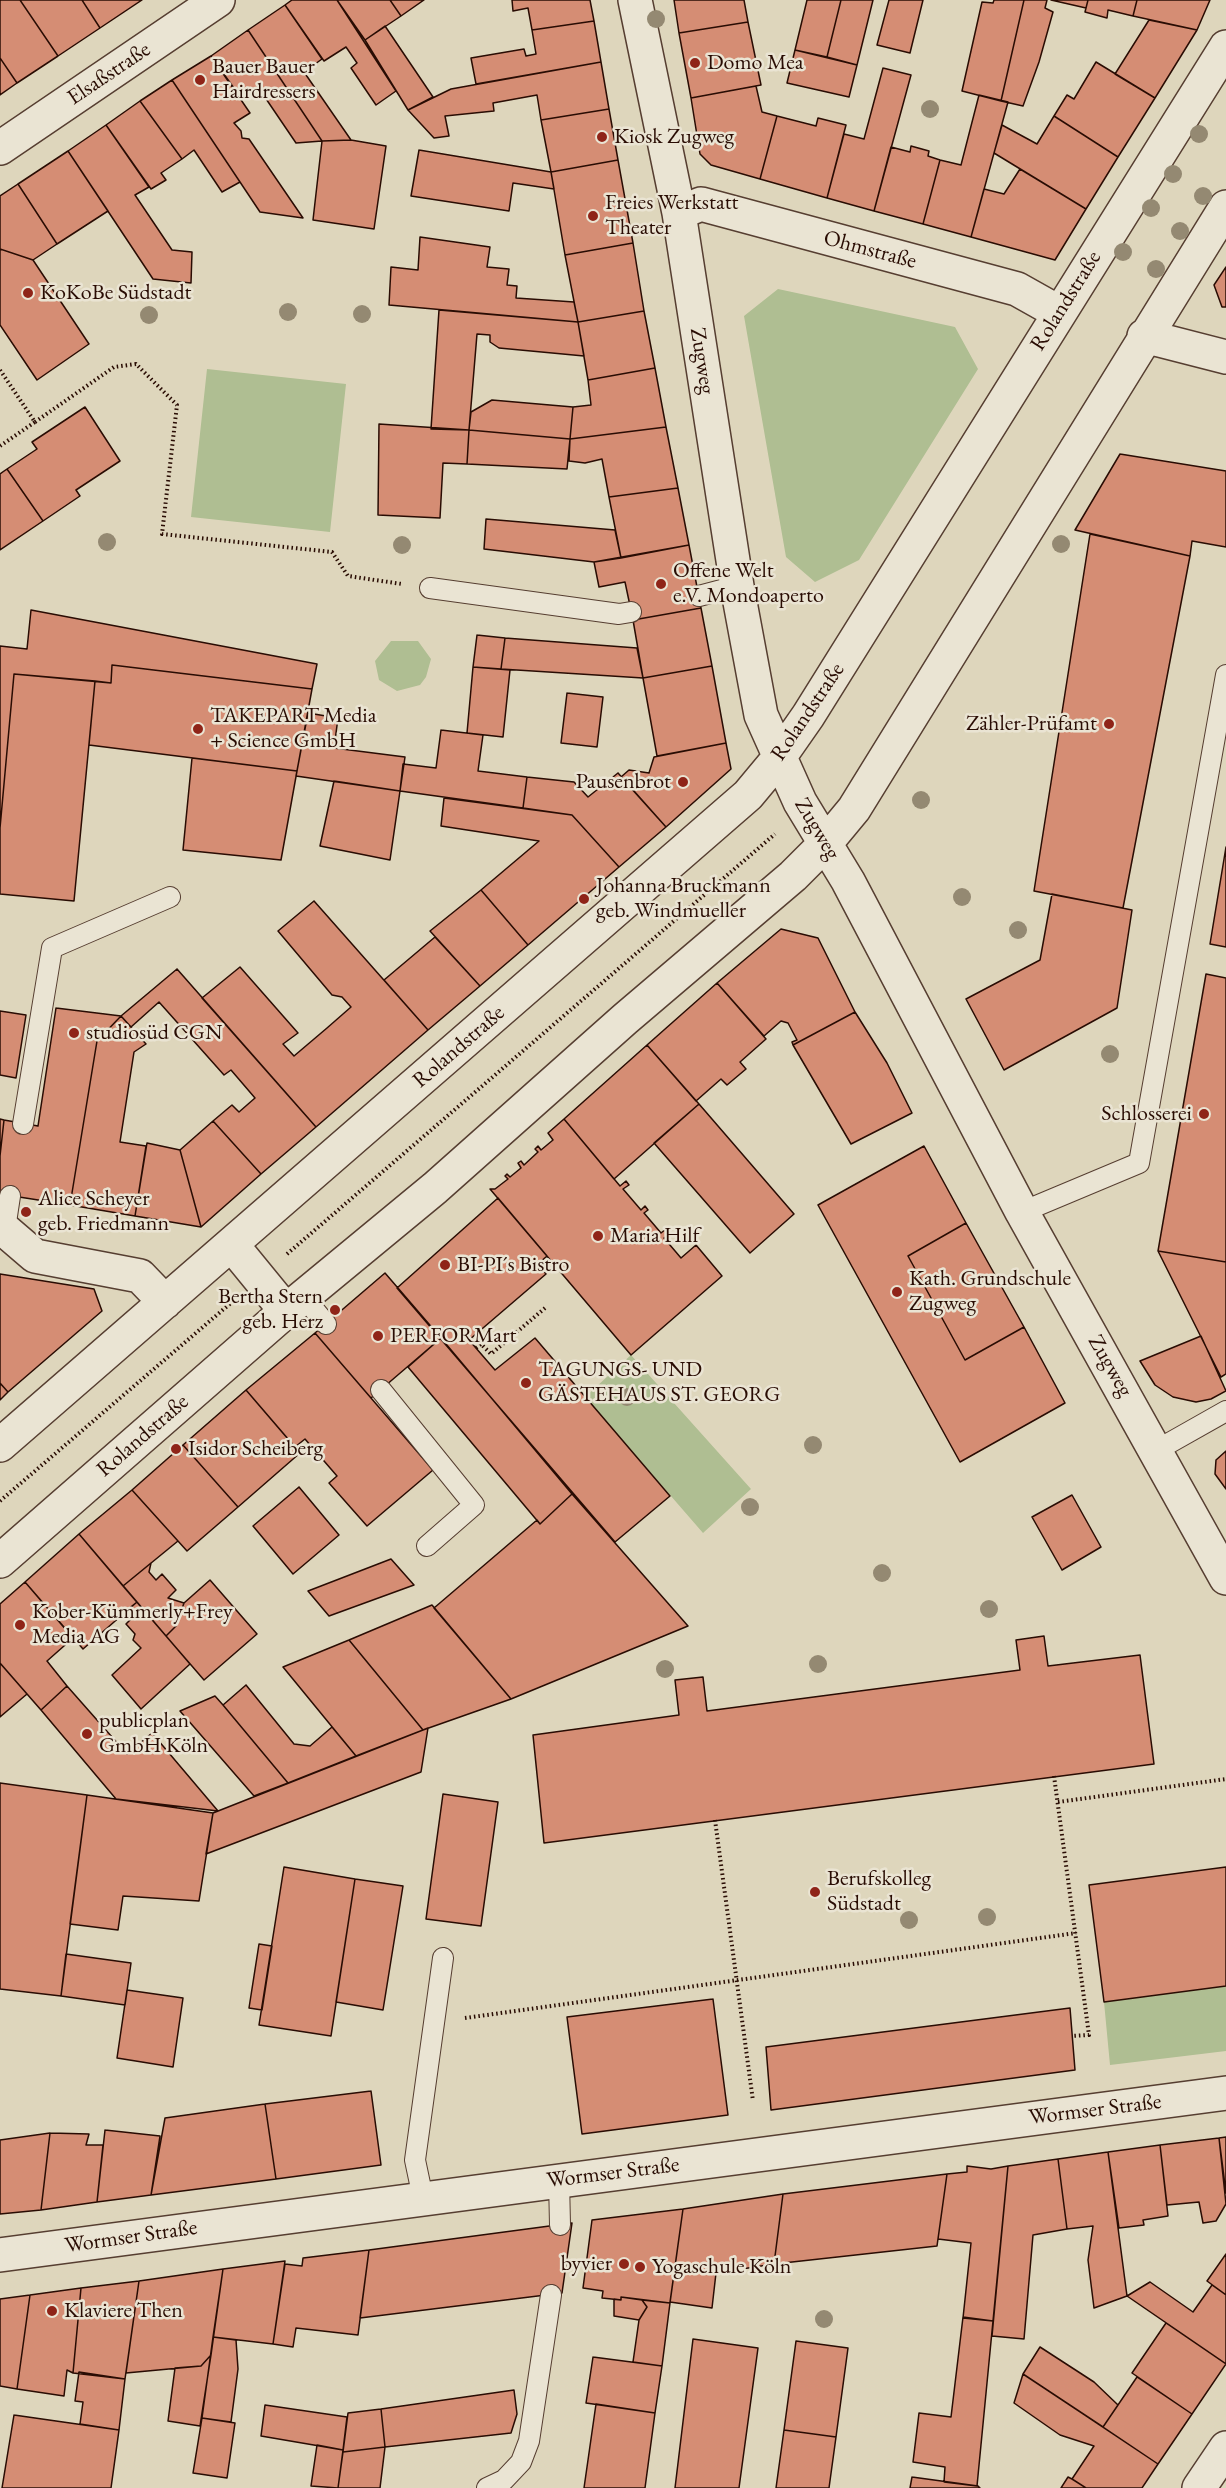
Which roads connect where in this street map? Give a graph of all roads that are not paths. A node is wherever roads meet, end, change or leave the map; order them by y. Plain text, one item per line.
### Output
1 (218, 0) edge
2 (635, 0) edge
3 (1226, 47) edge
4 (0, 148) edge
5 (1226, 207) edge
6 (679, 213) junction
7 (1058, 312) junction
8 (1144, 336) junction
9 (1226, 357) edge
10 (737, 586) junction
11 (430, 588) road end
12 (699, 596) dead end
13 (631, 612) dead end
14 (1226, 675) edge
15 (778, 759) junction
16 (825, 844) junction
17 (170, 897) dead end
18 (23, 1124) dead end
19 (1022, 1212) junction
20 (5, 1217) edge
21 (232, 1245) junction
22 (165, 1302) junction
23 (294, 1303) junction
24 (326, 1324) dead end
25 (381, 1390) dead end
26 (1226, 1411) edge
27 (0, 1445) edge
28 (1157, 1450) junction
29 (427, 1546) dead end
30 (0, 1561) edge
31 (1226, 1578) edge
32 (443, 1958) dead end
33 (1226, 2093) edge
34 (559, 2180) junction
35 (423, 2198) junction
36 (560, 2225) dead end
37 (0, 2255) edge
38 (551, 2295) dead end
39 (1226, 2448) edge
40 (487, 2488) edge
41 (1199, 2488) edge

1 - 4 street, Elsaßstraße
2 - 6 street, Zugweg
3 - 7 street, Rolandstraße
5 - 8 street, Rolandstraße
6 - 7 street, Ohmstraße
6 - 10 street, Zugweg
7 - 15 street, Rolandstraße
8 - 9 street
8 - 16 street, Rolandstraße
10 - 12 lane
10 - 15 street, Zugweg
11 - 13 lane
14 - 19 lane
15 - 16 street, Zugweg
15 - 21 street, Rolandstraße
16 - 19 street, Zugweg
16 - 23 street, Rolandstraße
17 - 18 lane
19 - 28 street, Zugweg
20 - 22 street
21 - 22 street, Rolandstraße
21 - 23 street
22 - 27 street, Rolandstraße
23 - 24 lane
23 - 30 street, Rolandstraße
25 - 29 lane
26 - 28 lane
28 - 31 street, Zugweg
32 - 35 lane
33 - 34 street, Wormser Straße
34 - 35 street, Wormser Straße
34 - 36 lane
35 - 37 street, Wormser Straße
38 - 40 lane
39 - 41 street

